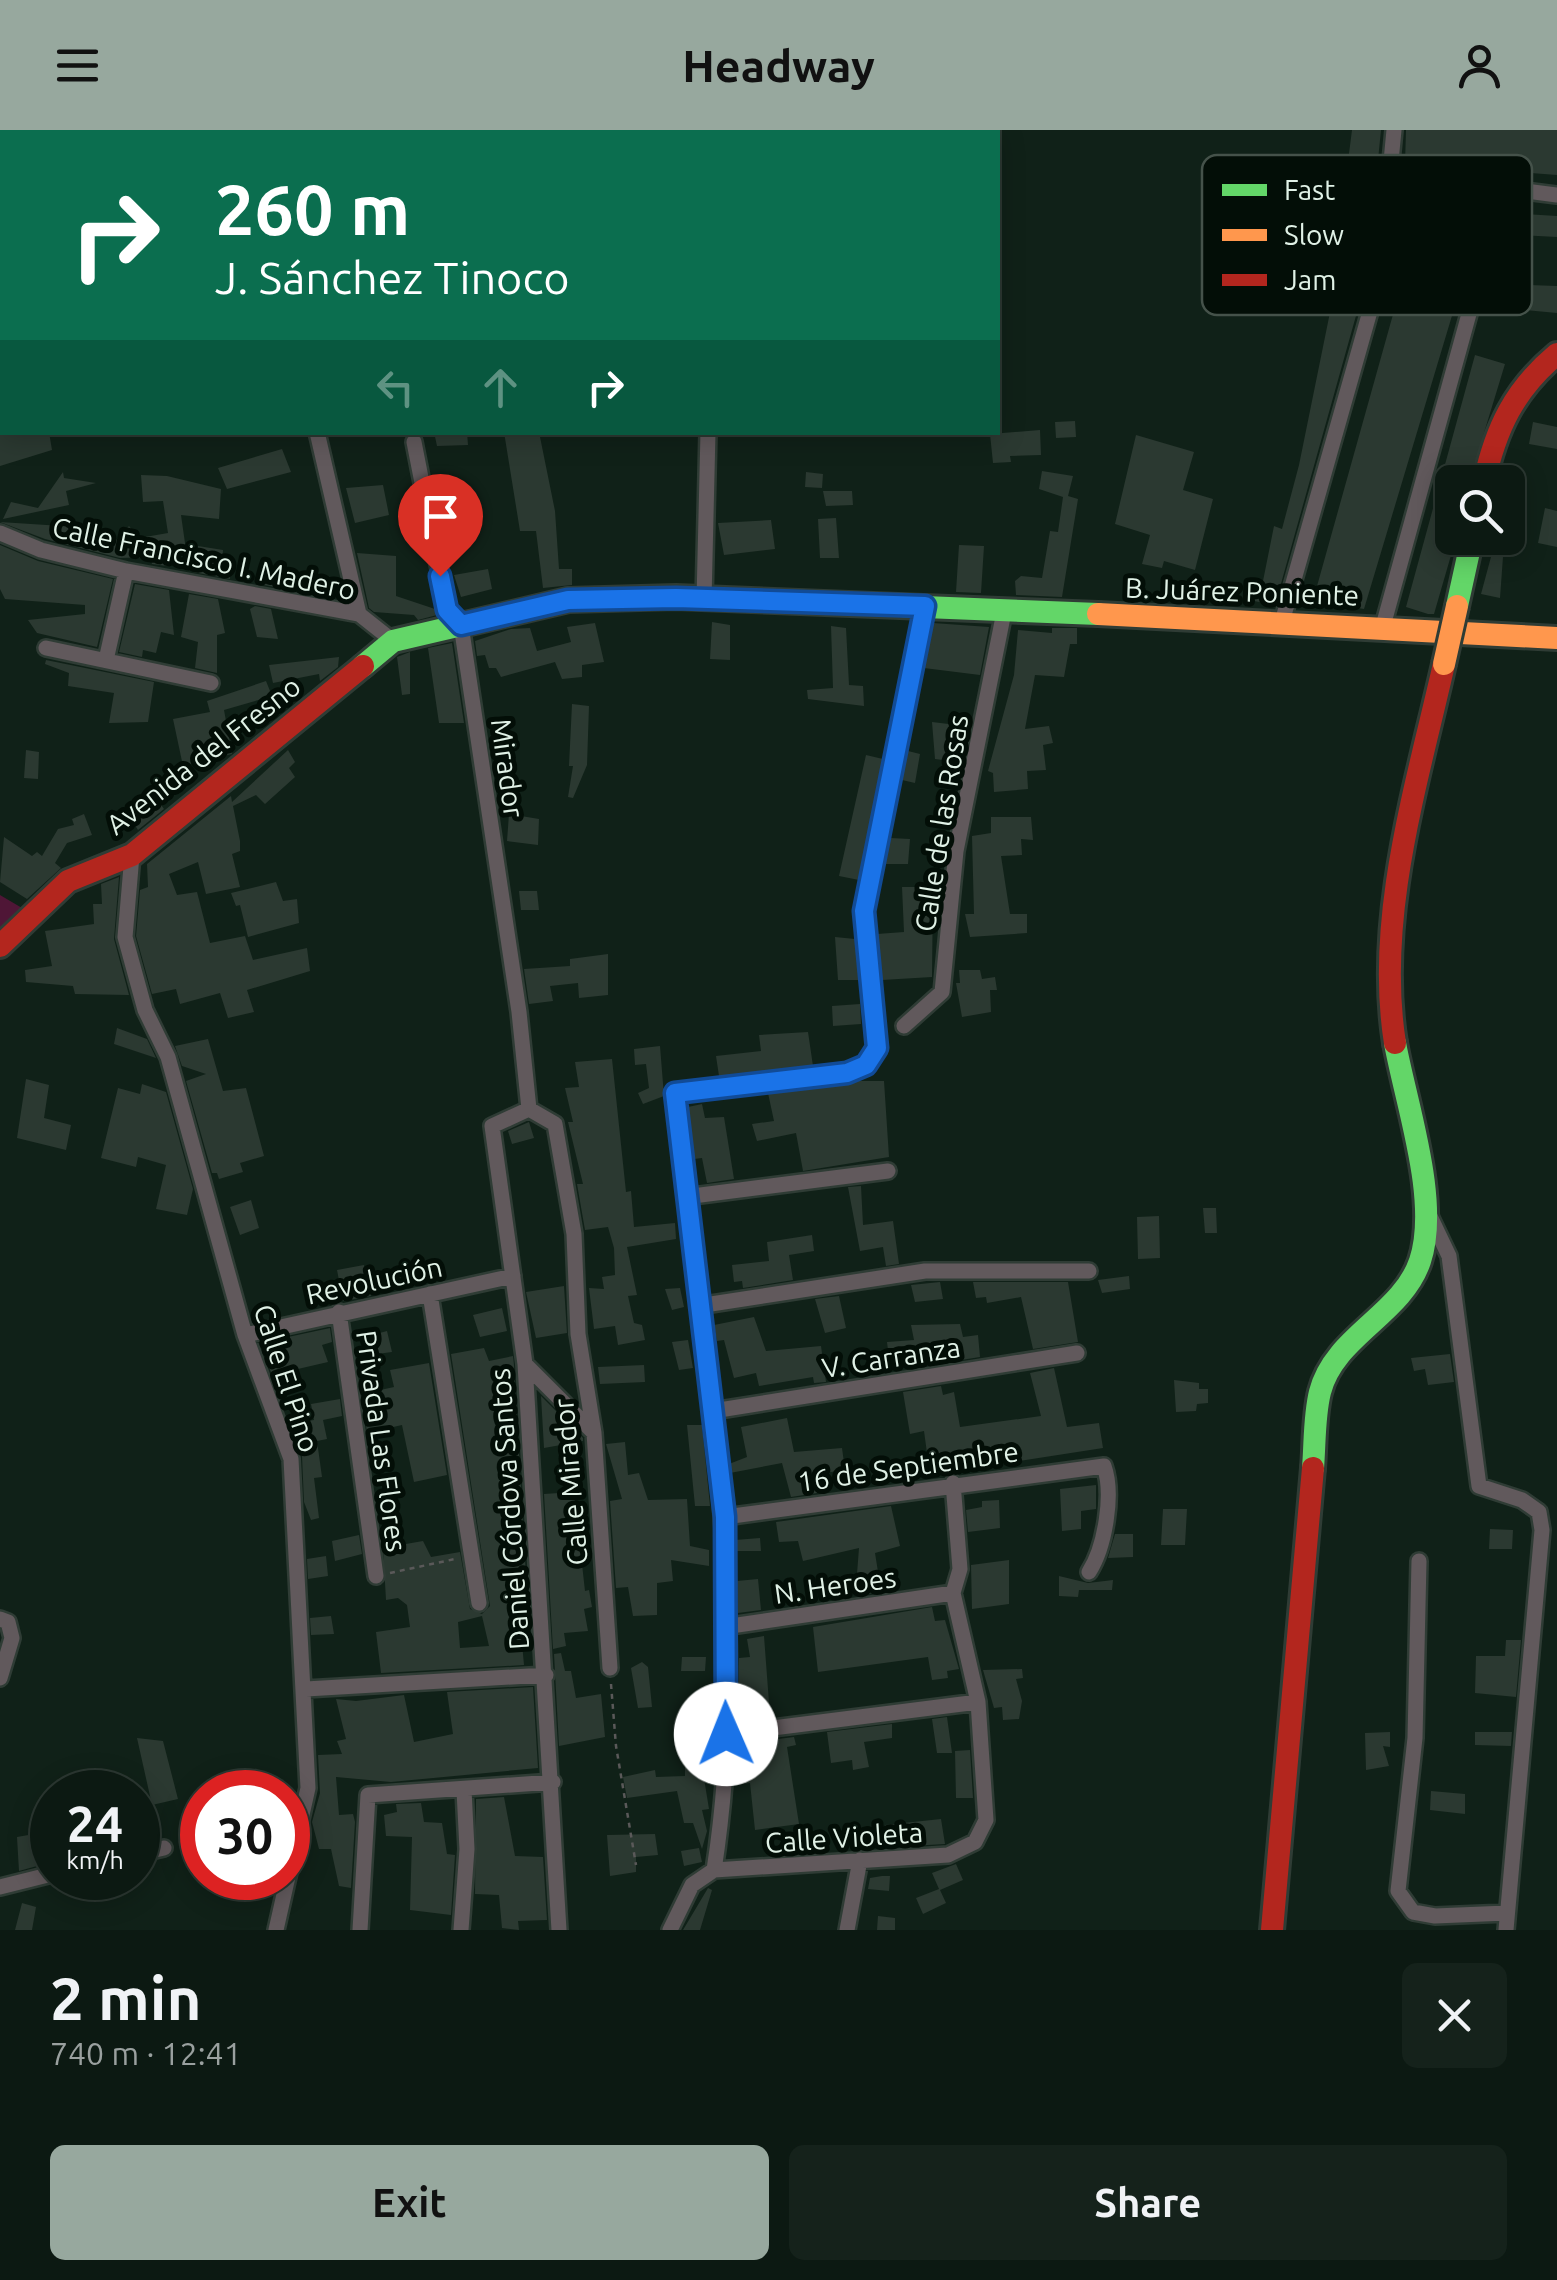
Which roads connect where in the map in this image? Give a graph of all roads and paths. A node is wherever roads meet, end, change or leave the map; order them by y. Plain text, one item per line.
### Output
1 (1394, 130) edge
2 (1393, 155) edge
3 (1532, 193) edge
4 (1557, 196) edge
5 (1369, 315) edge
6 (1469, 315) edge
7 (1557, 354) edge
8 (318, 435) edge
9 (708, 435) edge
10 (414, 442) dead end
11 (1488, 465) edge
12 (0, 533) edge
13 (1468, 555) edge
14 (126, 571) junction
15 (704, 600) junction
16 (925, 606) junction
17 (1004, 612) junction
18 (359, 614) junction
19 (1282, 622) junction
20 (461, 625) junction
21 (1383, 626) junction
22 (1557, 638) edge
23 (393, 641) junction
24 (46, 648) dead end
25 (106, 660) junction
26 (211, 683) dead end
27 (132, 855) junction
28 (0, 946) edge
29 (904, 1026) dead end
30 (529, 1109) junction
31 (888, 1172) dead end
32 (686, 1198) junction
33 (1424, 1206) junction
34 (1089, 1272) dead end
35 (513, 1276) junction
36 (430, 1294) junction
37 (698, 1306) junction
38 (339, 1312) junction
39 (245, 1335) junction
40 (1078, 1352) dead end
41 (524, 1364) junction
42 (713, 1411) junction
43 (594, 1433) junction
44 (953, 1483) junction
45 (725, 1517) junction
46 (471, 1555) junction
47 (1419, 1561) dead end
48 (1089, 1572) dead end
49 (376, 1576) joint
50 (953, 1594) junction
51 (479, 1603) dead end
52 (0, 1619) edge
53 (724, 1627) junction
54 (610, 1668) joint
55 (546, 1676) junction
56 (0, 1678) edge
57 (306, 1689) junction
58 (978, 1702) junction
59 (726, 1734) junction
60 (553, 1782) junction
61 (464, 1790) junction
62 (164, 1848) dead end
63 (160, 1849) edge
64 (860, 1860) junction
65 (636, 1866) dead end
66 (714, 1870) junction
67 (30, 1880) edge
68 (0, 1887) edge
69 (1507, 1912) junction
70 (276, 1930) edge
71 (360, 1930) edge
72 (461, 1930) edge
73 (560, 1930) edge
74 (670, 1930) edge
75 (847, 1930) edge
76 (1272, 1930) edge
77 (1506, 1930) edge

1 - 2 street
3 - 4 street
5 - 19 street
6 - 21 street
7 - 11 street
8 - 18 street
9 - 15 street
10 - 20 street, Mirador
12 - 14 street, Calle Francisco I. Madero
13 - 33 street, bridge
14 - 18 street, Calle Francisco I. Madero
14 - 25 street
15 - 16 street, B. Juárez Poniente
15 - 20 street, B. Juárez Poniente
16 - 17 street, B. Juárez Poniente
16 - 32 street
17 - 19 street, B. Juárez Poniente
17 - 29 street, Calle de las Rosas
18 - 23 street, Calle Francisco I. Madero
19 - 21 street, B. Juárez Poniente
20 - 23 street, B. Juárez Poniente
20 - 30 street, Mirador
21 - 22 street, B. Juárez Poniente
23 - 27 street, Avenida del Fresno
24 - 25 street
25 - 26 street
27 - 28 street, Avenida del Fresno
27 - 39 street, Calle El Pino
30 - 35 street, Daniel Córdova Santos
30 - 43 street, Calle Mirador
31 - 32 street
32 - 37 street
33 - 69 street
33 - 76 street
34 - 37 street
35 - 36 street, Revolución
35 - 41 street, Daniel Córdova Santos
36 - 38 street, Revolución
36 - 46 street
37 - 42 street
38 - 39 street, Revolución
38 - 49 street, Privada Las Flores
39 - 57 street, Calle El Pino
40 - 42 street, V. Carranza
41 - 43 street
41 - 55 street, Daniel Córdova Santos
42 - 45 street
43 - 54 street, Calle Mirador
44 - 45 street, 16 de Septiembre
44 - 48 street, 16 de Septiembre
44 - 50 street
45 - 53 street
46 - 49 path
46 - 51 street
47 - 69 street
50 - 53 street, N. Heroes
50 - 58 street
52 - 56 street
53 - 59 street
54 - 65 path
55 - 57 street
55 - 60 street, Daniel Córdova Santos
57 - 70 street, Calle El Pino
58 - 59 street
58 - 64 street, Calle Violeta
59 - 66 street
60 - 61 street
60 - 73 street, Daniel Córdova Santos
61 - 71 street
61 - 72 street
62 - 63 street
64 - 66 street, Calle Violeta
64 - 75 street
66 - 74 street
67 - 68 street
69 - 77 street

